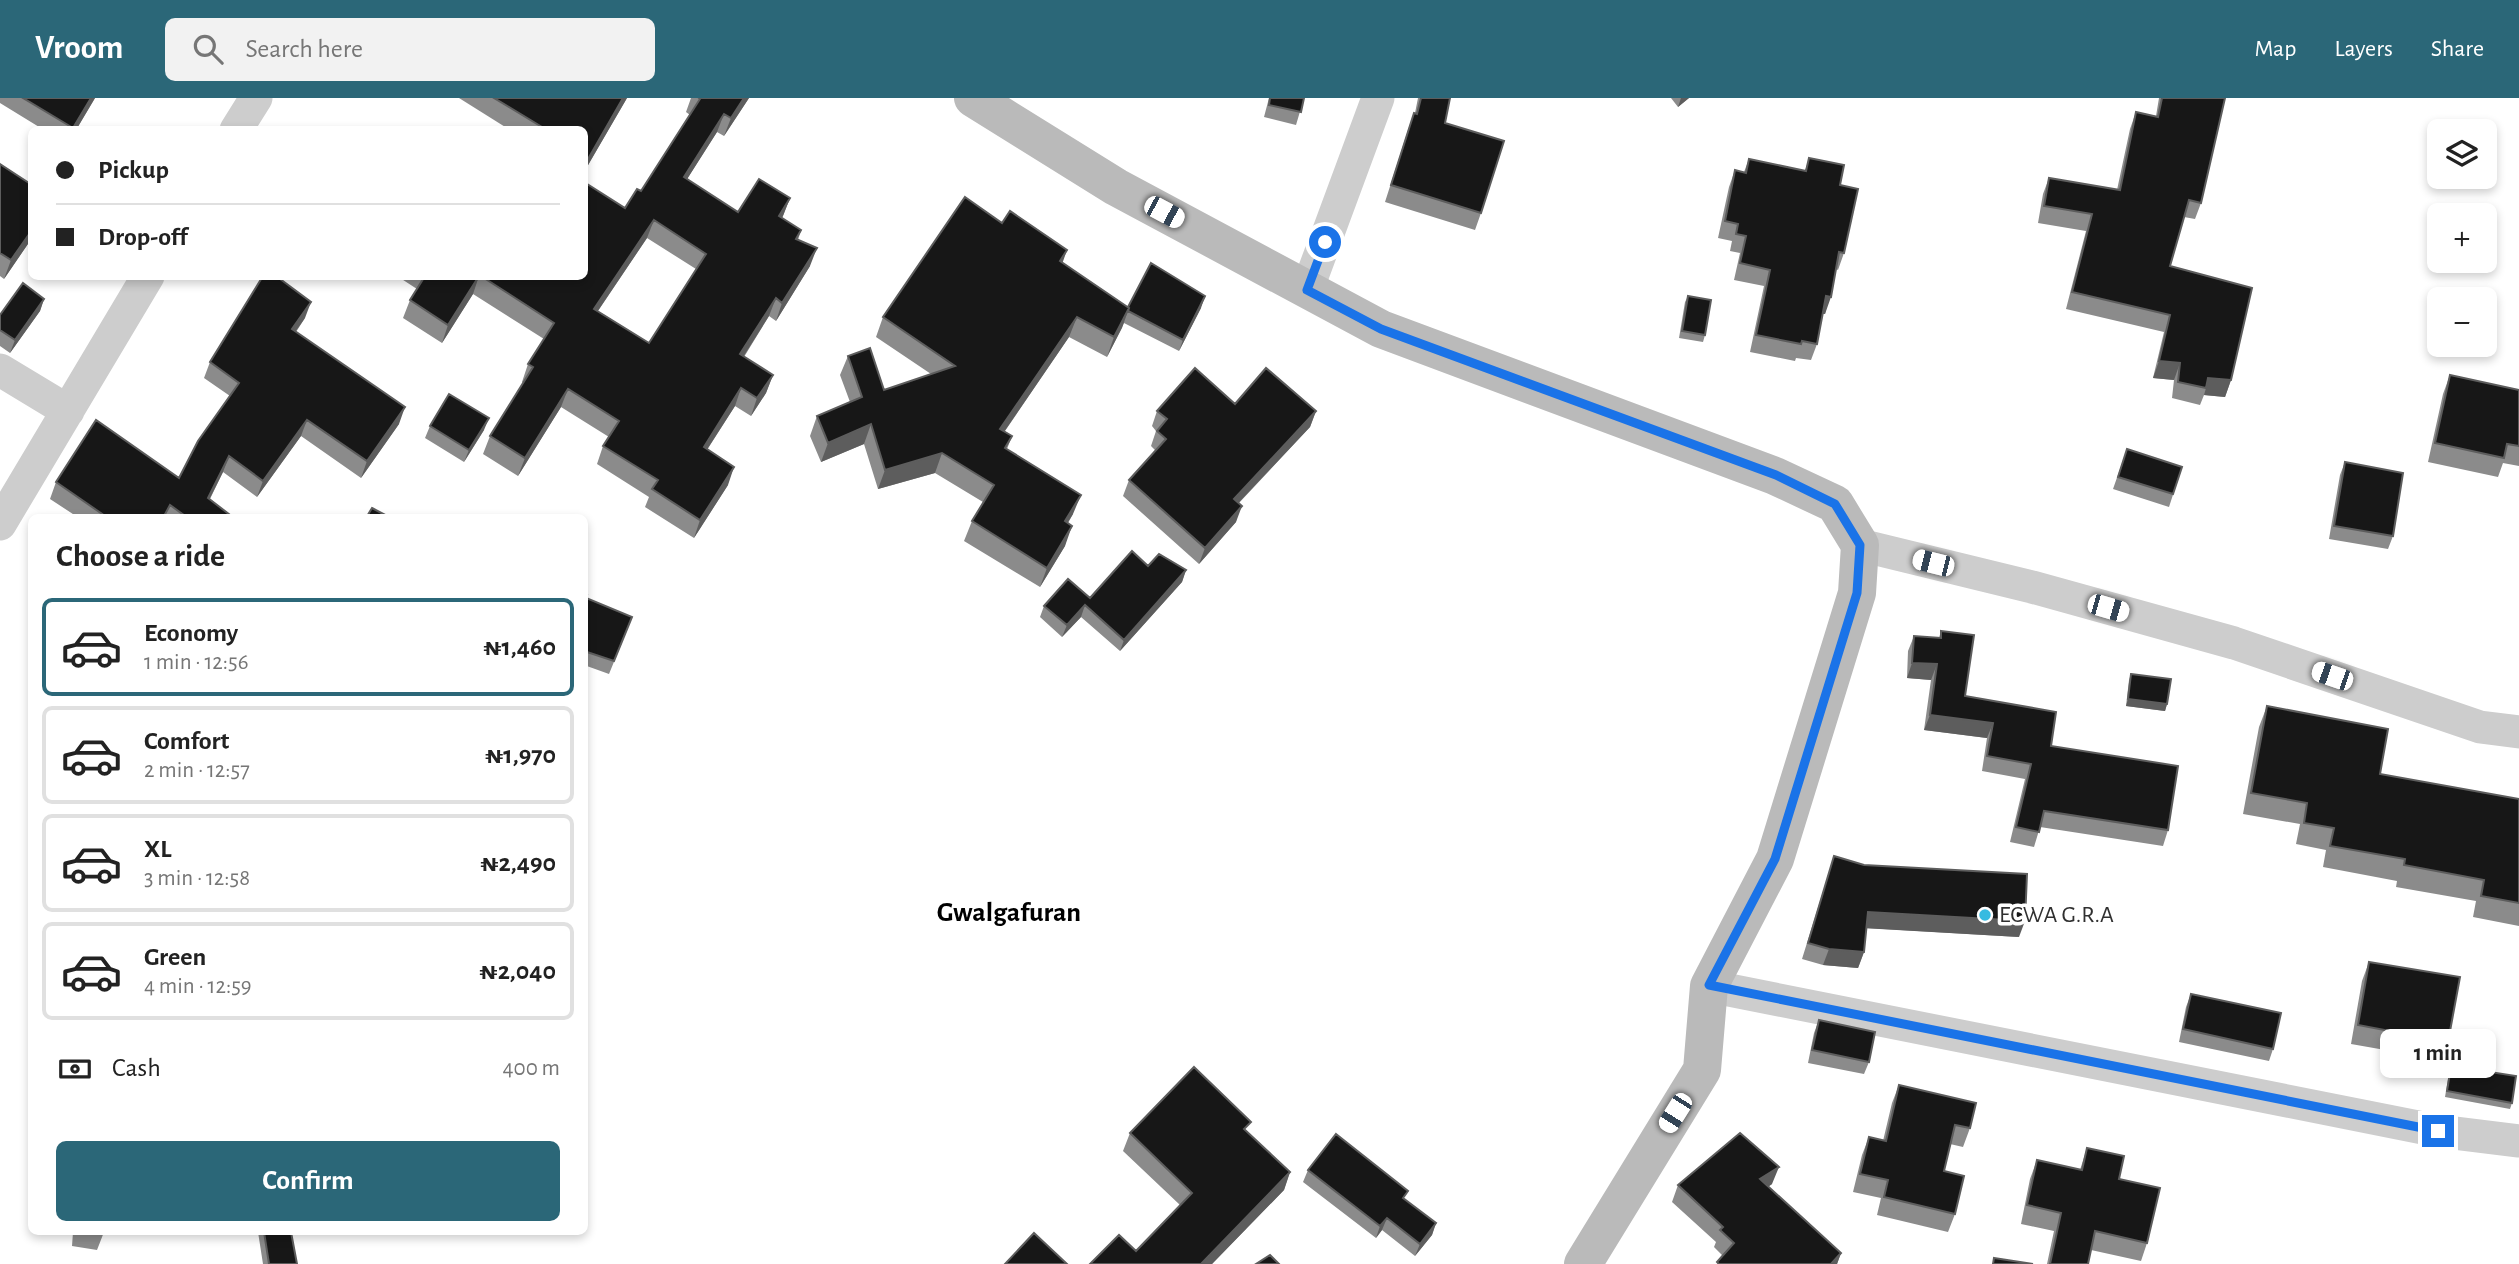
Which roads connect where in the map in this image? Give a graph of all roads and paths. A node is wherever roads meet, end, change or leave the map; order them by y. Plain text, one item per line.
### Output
1 (256, 98) edge
2 (973, 98) edge
3 (1378, 98) edge
4 (238, 126) edge
5 (146, 280) edge
6 (1307, 290) junction
7 (0, 370) edge
8 (68, 411) junction
9 (0, 524) edge
10 (1860, 545) junction
11 (2519, 732) edge
12 (1709, 985) junction
13 (2519, 1141) edge
14 (1583, 1264) edge

1 - 4 street
2 - 6 street
3 - 6 street
5 - 8 street
6 - 10 street
7 - 8 street
8 - 9 street
10 - 11 street
10 - 12 street
12 - 13 street
12 - 14 street

